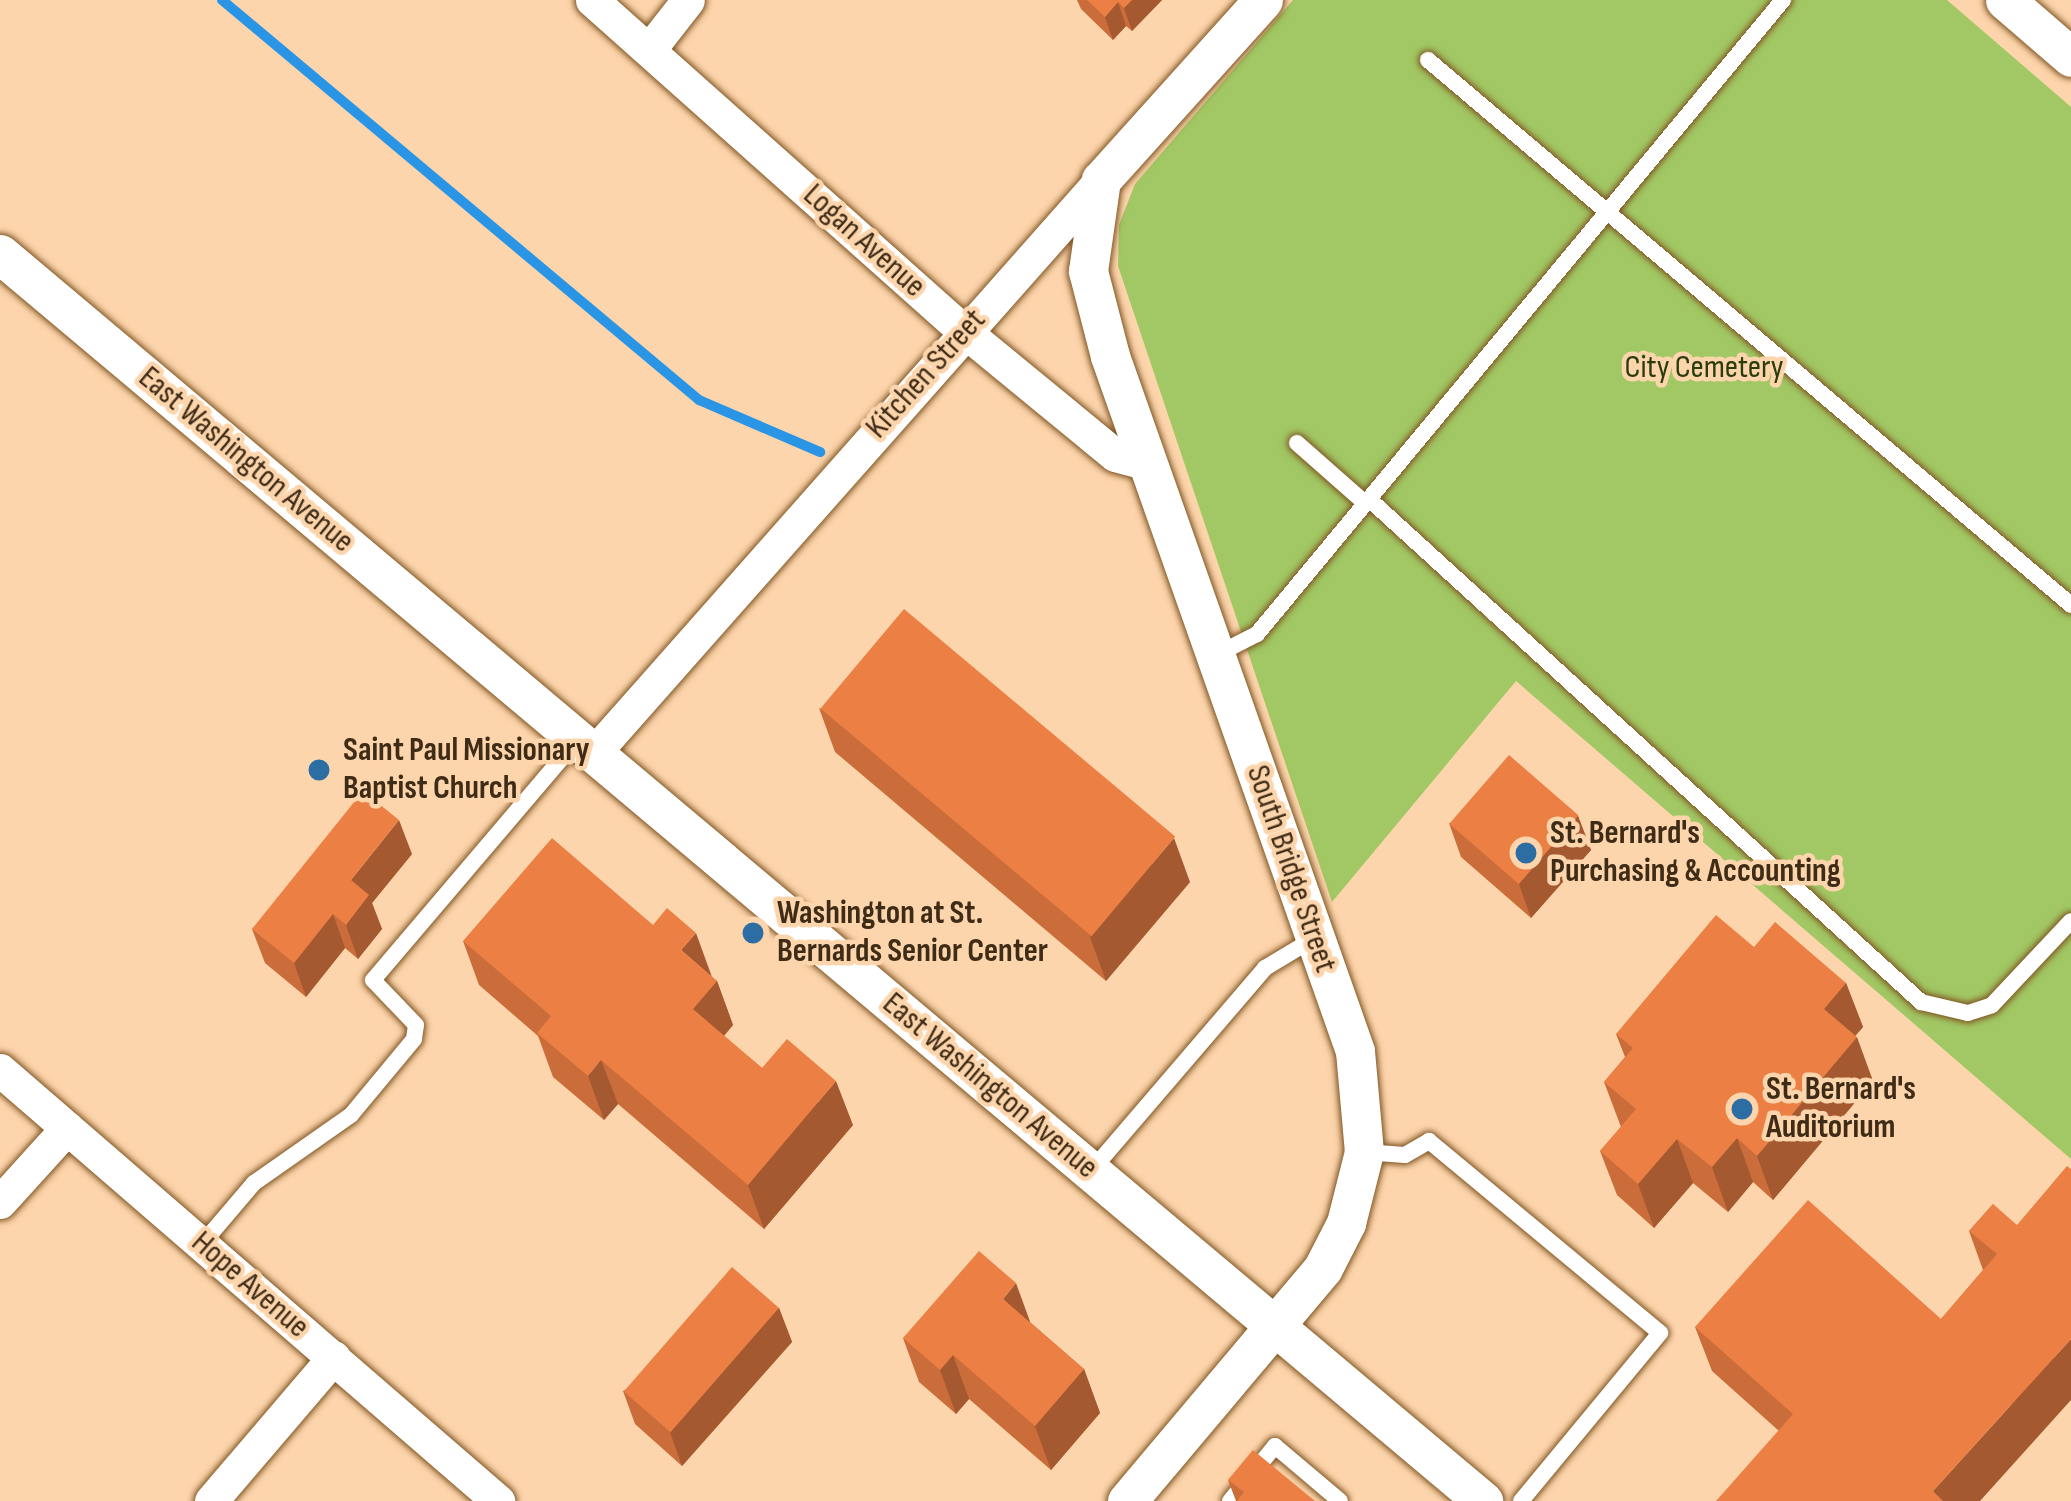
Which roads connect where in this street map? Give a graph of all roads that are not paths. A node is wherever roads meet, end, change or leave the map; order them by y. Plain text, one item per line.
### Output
1 (592, 0) edge
2 (688, 0) edge
3 (1263, 0) edge
4 (1784, 0) edge
5 (2006, 0) edge
6 (650, 50) junction
7 (2071, 57) edge
8 (1428, 60) dead end
9 (1101, 180) junction
10 (1607, 212) junction
11 (0, 254) edge
12 (964, 331) junction
13 (1297, 443) dead end
14 (1148, 464) junction
15 (1367, 501) junction
16 (2071, 605) edge
17 (1215, 656) junction
18 (586, 746) junction
19 (2071, 921) edge
20 (1315, 938) junction
21 (0, 1070) edge
22 (68, 1128) junction
23 (1364, 1152) junction
24 (1091, 1171) junction
25 (0, 1202) edge
26 (202, 1244) junction
27 (1277, 1328) junction
28 (334, 1357) junction
29 (211, 1501) edge
30 (499, 1501) edge
31 (1126, 1501) edge
32 (1230, 1501) edge
33 (1340, 1501) edge
34 (1483, 1501) edge
35 (1521, 1501) edge

1 - 6 street, Logan Avenue
2 - 6 street
3 - 9 street, Kitchen Street
4 - 10 lane
5 - 7 street
6 - 12 street, Logan Avenue
8 - 10 lane
9 - 12 street, Kitchen Street
9 - 14 street, South Bridge Street
10 - 15 lane
10 - 16 lane
11 - 18 street, East Washington Avenue
12 - 14 street, Logan Avenue
12 - 18 street, Kitchen Street
13 - 15 lane
14 - 17 street, South Bridge Street
15 - 17 lane
15 - 19 lane
17 - 20 street, South Bridge Street
18 - 24 street, East Washington Avenue
18 - 26 lane
20 - 23 street, South Bridge Street
20 - 24 lane
21 - 22 street, Hope Avenue
22 - 25 street
22 - 26 street, Hope Avenue
23 - 27 street, South Bridge Street
23 - 35 lane
24 - 27 street, East Washington Avenue
26 - 28 street, Hope Avenue
27 - 31 street, South Bridge Street
27 - 34 street, East Washington Avenue
28 - 29 street
28 - 30 street, Hope Avenue
32 - 33 lane

